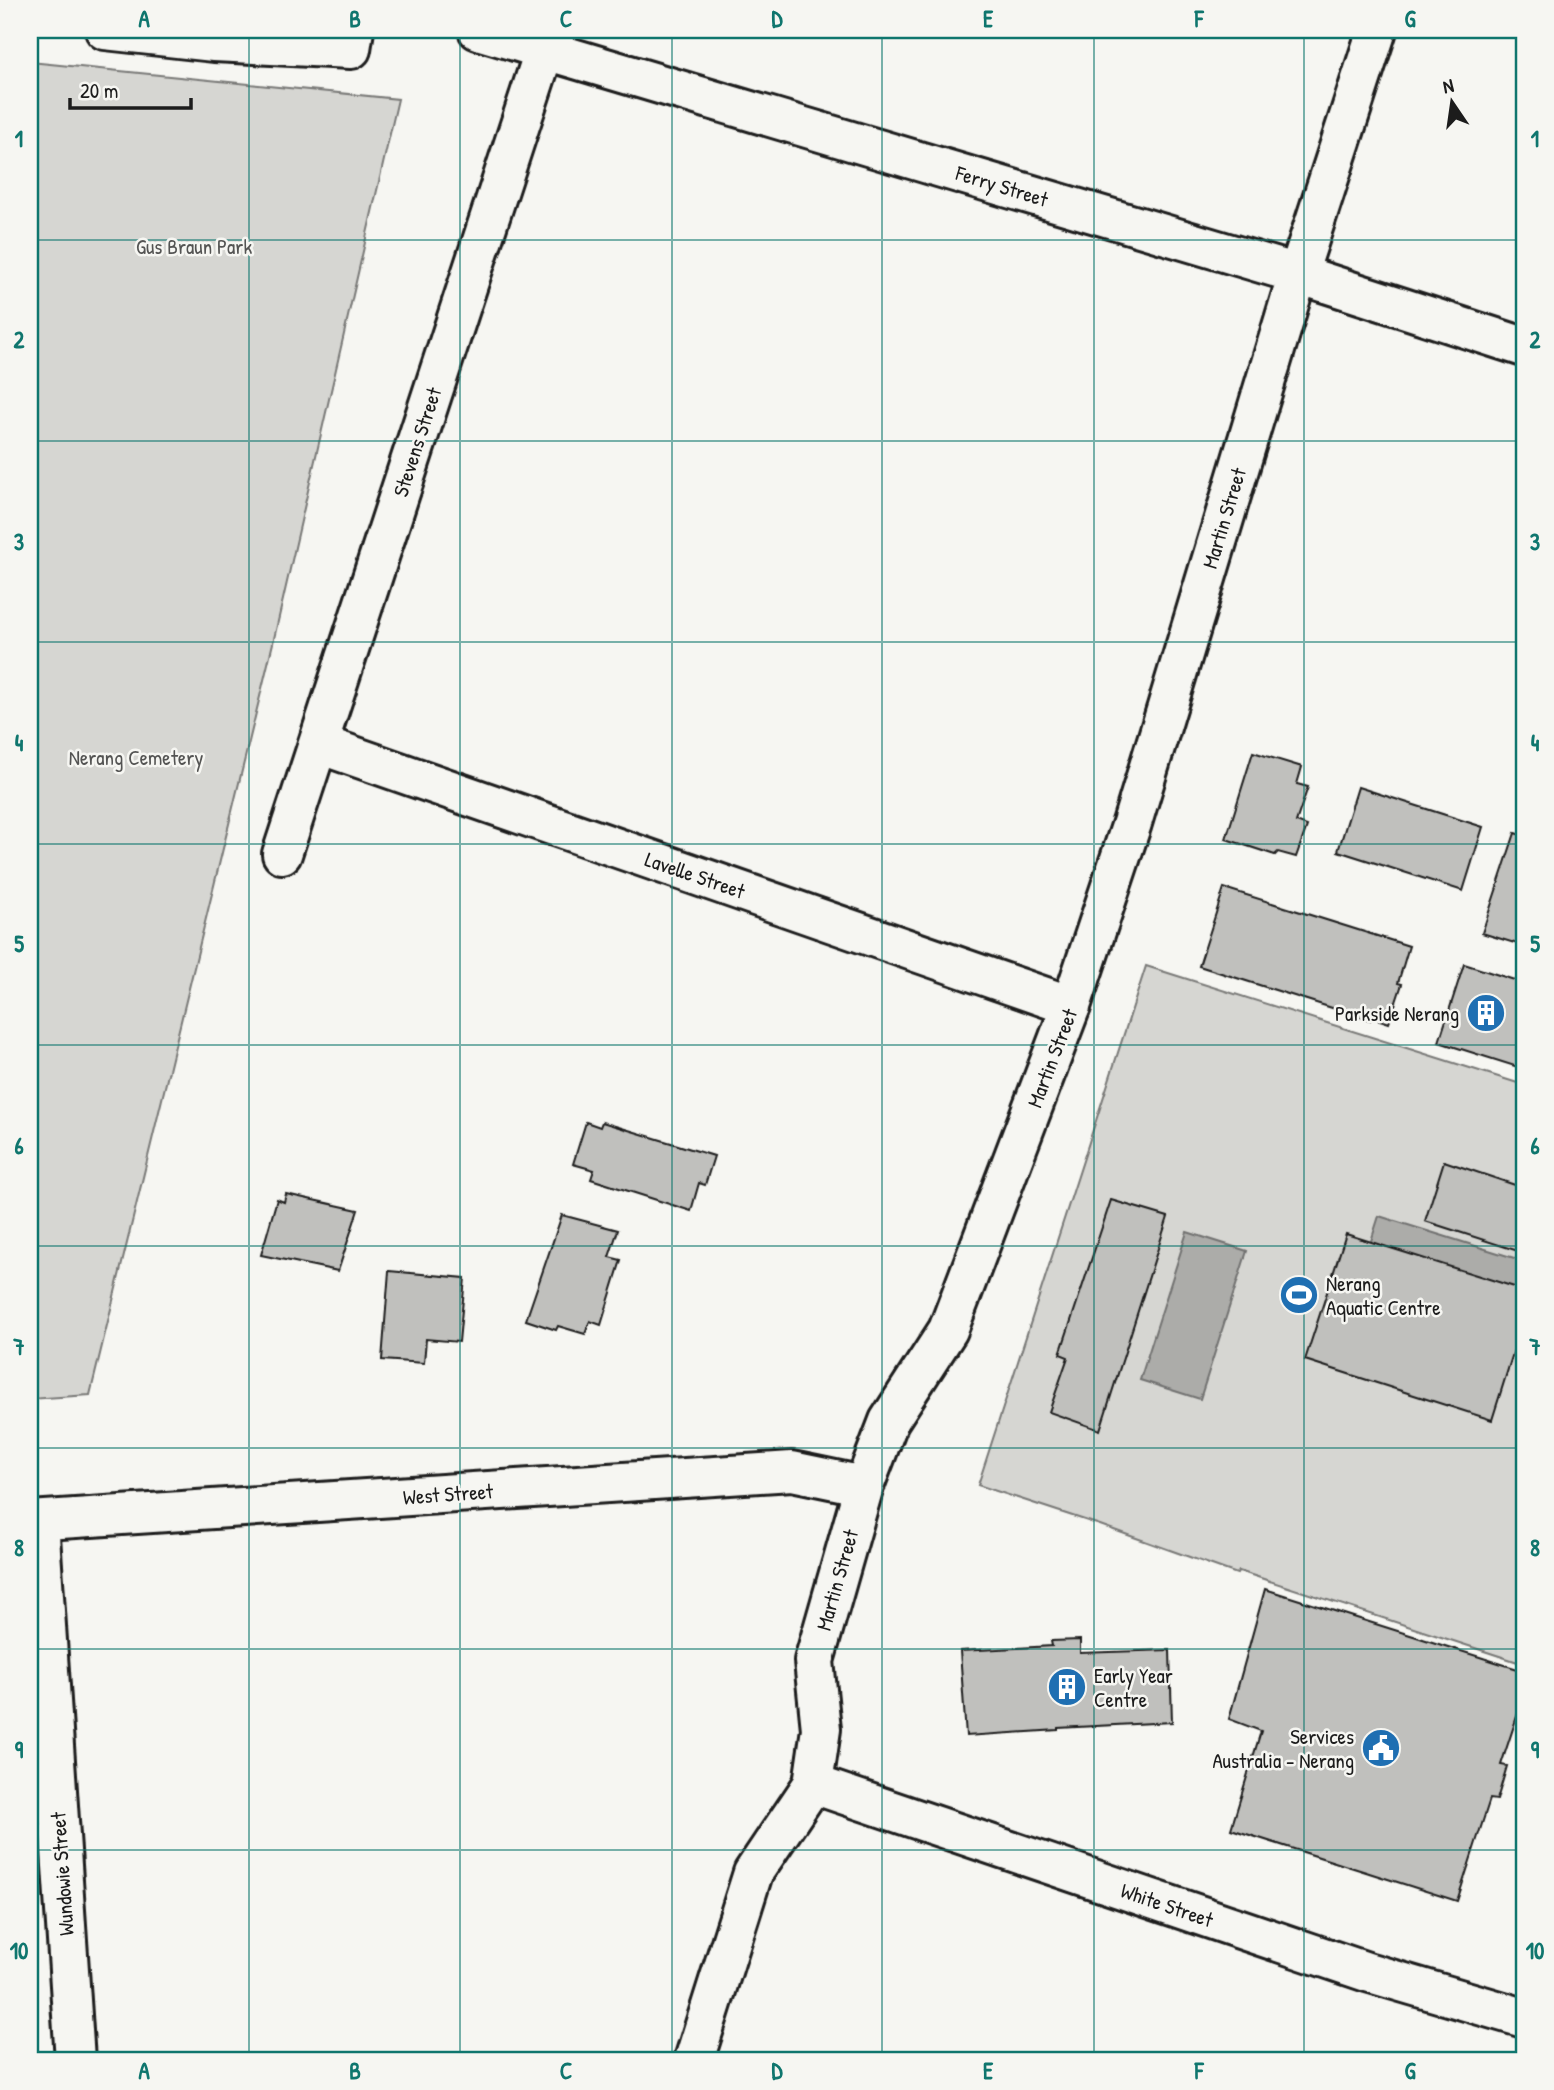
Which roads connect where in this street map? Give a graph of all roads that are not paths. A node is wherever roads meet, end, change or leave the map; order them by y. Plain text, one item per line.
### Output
1 (105, 30) edge
2 (354, 30) edge
3 (478, 30) edge
4 (1377, 30) edge
5 (547, 40) edge
6 (1298, 274) junction
7 (1524, 346) edge
8 (319, 744) junction
9 (282, 854) dead end
10 (1071, 1006) junction
11 (864, 1486) junction
12 (34, 1521) edge
13 (813, 1784) junction
14 (1524, 2018) edge
15 (75, 2060) edge
16 (694, 2060) edge

1 - 2 street
3 - 5 street, Ferry Street
4 - 6 street, Martin Street
5 - 6 street, Ferry Street
5 - 8 street, Stevens Street
6 - 7 street, Ferry Street
6 - 10 street, Martin Street
8 - 9 street, Stevens Street
8 - 10 street, Lavelle Street
10 - 11 street, Martin Street
11 - 12 street, West Street
11 - 13 street, Martin Street
12 - 15 street, Wundowie Street
13 - 14 street, White Street
13 - 16 street, Martin Street

